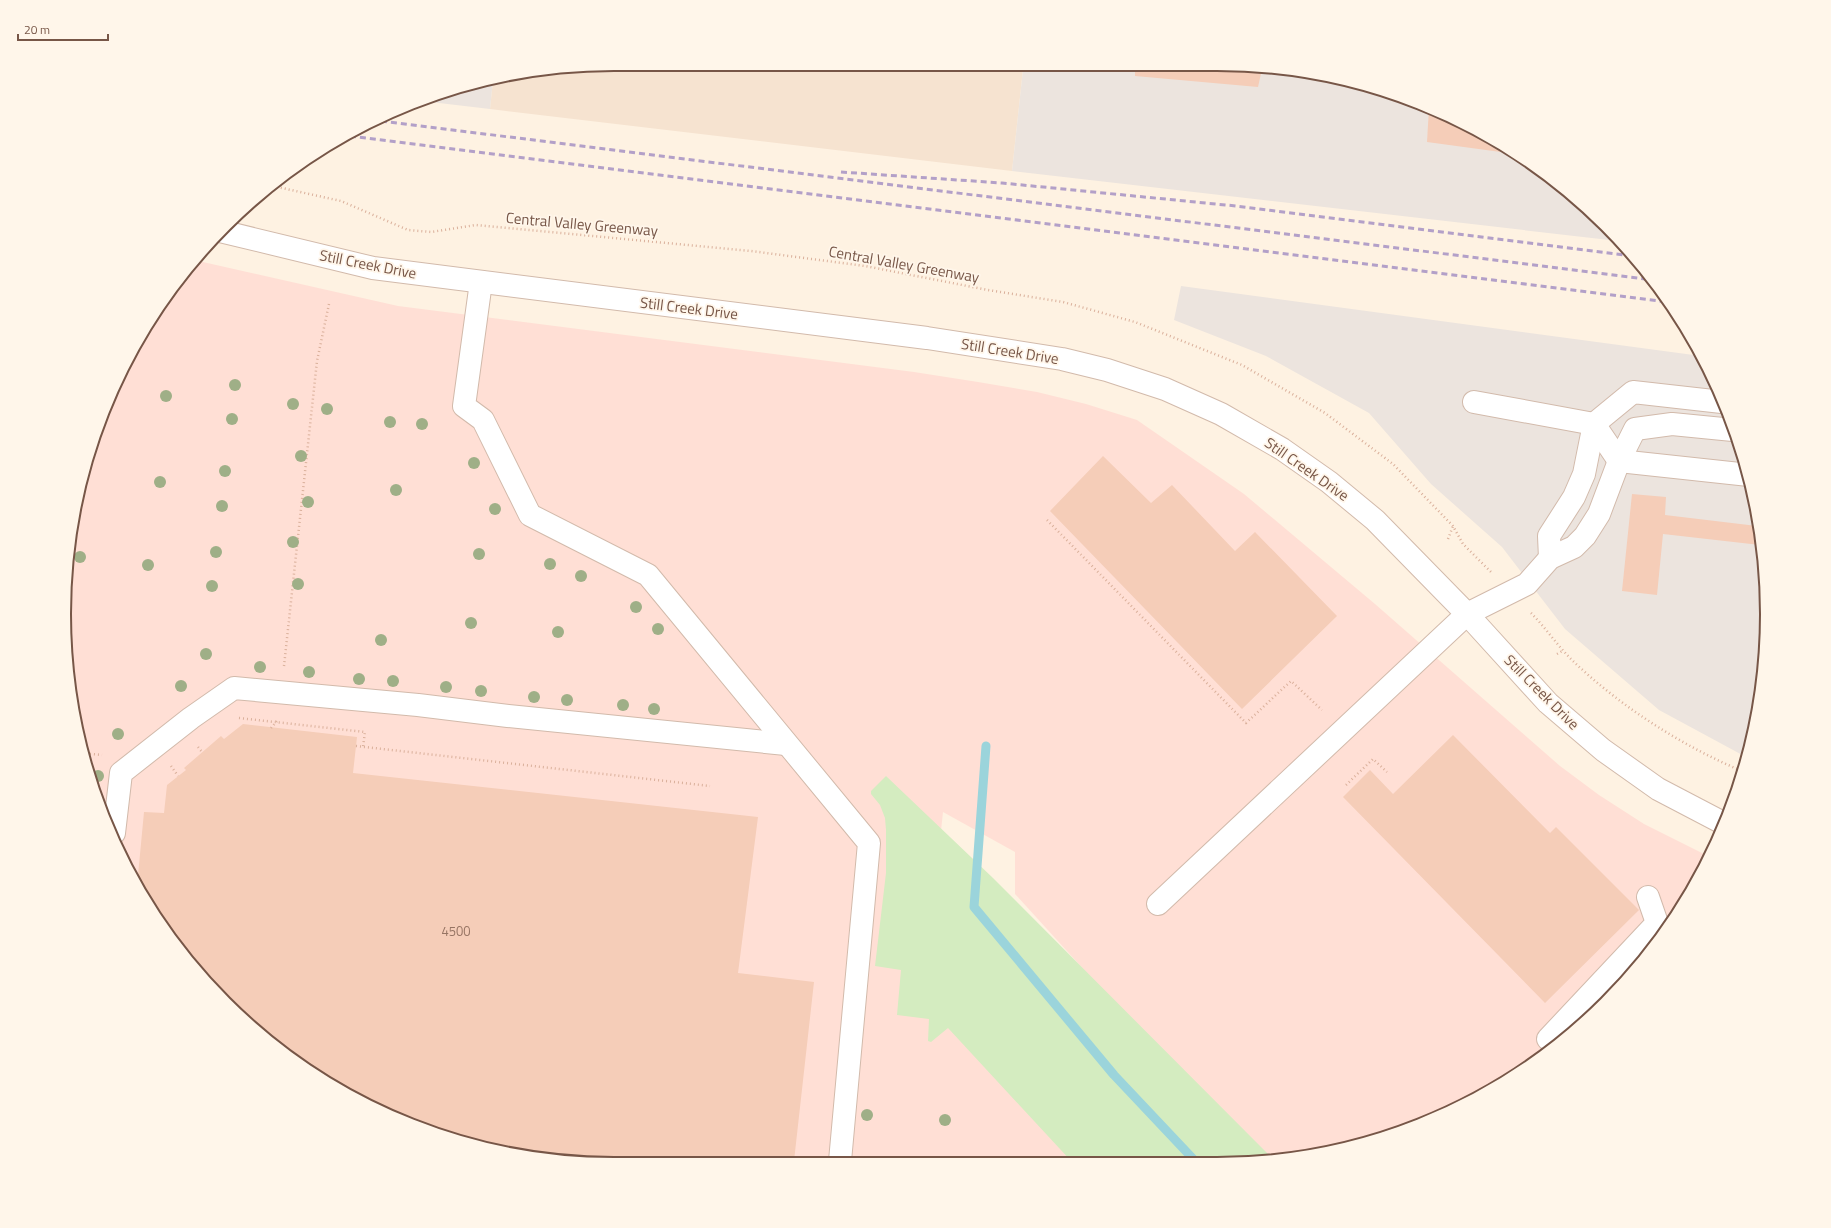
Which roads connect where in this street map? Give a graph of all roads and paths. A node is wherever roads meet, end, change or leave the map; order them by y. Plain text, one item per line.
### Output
1 (278, 187) edge
2 (227, 233) edge
3 (481, 282) junction
4 (329, 304) dead end
5 (1717, 401) edge
6 (1474, 402) dead end
7 (1594, 424) junction
8 (1728, 430) edge
9 (1619, 461) junction
10 (1741, 473) edge
11 (1047, 520) dead end
12 (1454, 526) junction
13 (1448, 539) dead end
14 (1463, 544) dead end
15 (1550, 558) junction
16 (1467, 614) junction
17 (1542, 624) dead end
18 (1564, 650) junction
19 (1557, 654) dead end
20 (283, 672) dead end
21 (1322, 710) dead end
22 (278, 715) dead end
23 (237, 718) dead end
24 (276, 722) junction
25 (271, 728) dead end
26 (786, 744) junction
27 (197, 745) dead end
28 (356, 746) dead end
29 (363, 747) junction
30 (191, 749) dead end
31 (90, 754) edge
32 (104, 755) dead end
33 (176, 760) dead end
34 (1737, 768) edge
35 (1387, 772) dead end
36 (178, 776) dead end
37 (1346, 785) dead end
38 (710, 786) dead end
39 (1719, 821) edge
40 (115, 828) edge
41 (1648, 897) dead end
42 (1158, 904) dead end
43 (1548, 1039) dead end
44 (840, 1157) edge

1 - 12 path, Central Valley Greenway
2 - 3 street, Still Creek Drive
3 - 16 street, Still Creek Drive
3 - 26 street
4 - 20 path
5 - 7 street
6 - 7 street
7 - 9 street
7 - 15 street
8 - 9 street
9 - 10 street
9 - 15 street
11 - 21 path
12 - 13 path
12 - 14 path, Central Valley Greenway
15 - 16 street
16 - 39 street, Still Creek Drive
16 - 42 street
17 - 18 path
18 - 19 path
18 - 34 path
22 - 24 path
23 - 24 path
24 - 25 path
24 - 29 path
26 - 40 street
26 - 44 street
27 - 30 path
28 - 29 path
29 - 38 path
31 - 32 path
33 - 36 path
35 - 37 path
41 - 43 street

